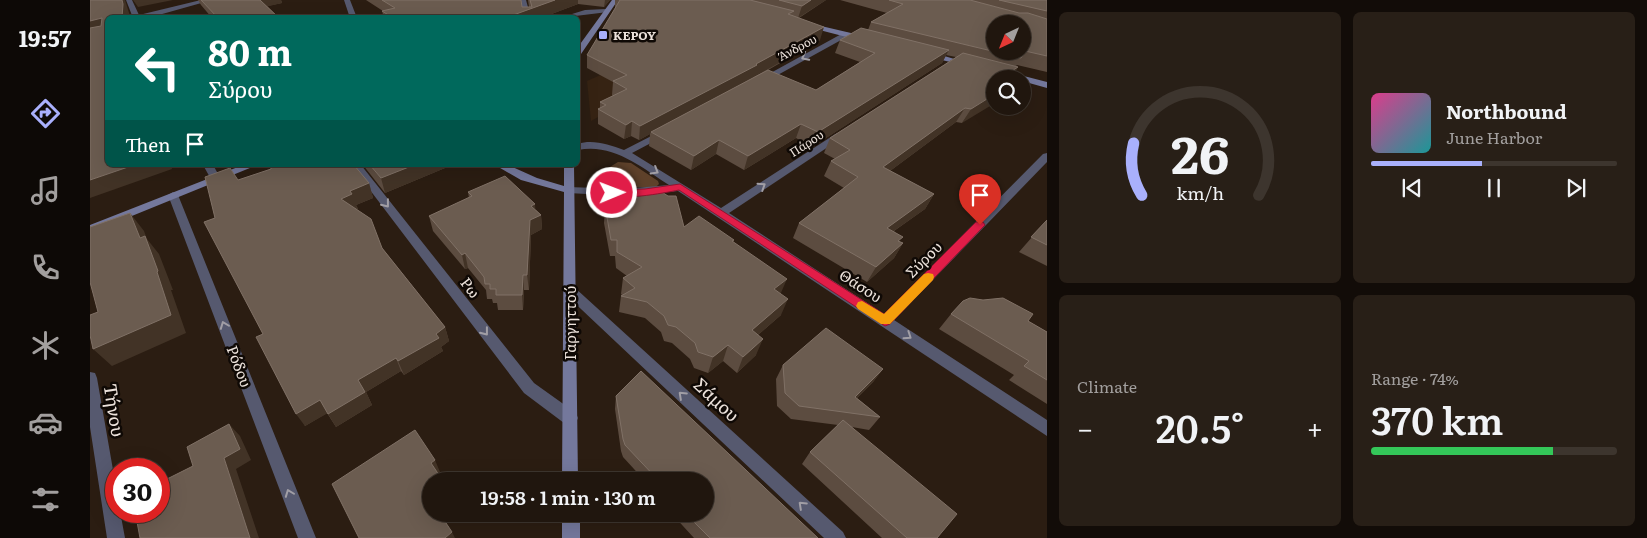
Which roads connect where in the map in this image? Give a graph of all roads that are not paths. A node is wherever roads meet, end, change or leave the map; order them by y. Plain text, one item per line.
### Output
1 (130, 0) edge
2 (209, 0) edge
3 (347, 0) edge
4 (524, 0) edge
5 (615, 0) edge
6 (606, 11) junction
7 (137, 15) edge
8 (150, 15) edge
9 (353, 15) edge
10 (527, 15) edge
11 (574, 15) edge
12 (800, 22) edge
13 (848, 34) junction
14 (877, 42) edge
15 (580, 49) edge
16 (915, 51) edge
17 (754, 85) edge
18 (1047, 85) edge
19 (676, 126) edge
20 (846, 131) edge
21 (580, 146) edge
22 (625, 153) junction
23 (1047, 156) edge
24 (209, 167) edge
25 (247, 167) edge
26 (358, 167) edge
27 (503, 167) edge
28 (569, 167) edge
29 (216, 179) junction
30 (680, 187) junction
31 (568, 190) junction
32 (173, 195) junction
33 (721, 213) junction
34 (90, 229) edge
35 (569, 290) junction
36 (885, 321) junction
37 (90, 378) edge
38 (570, 418) junction
39 (1047, 429) edge
40 (570, 472) edge
41 (571, 522) edge
42 (116, 538) edge
43 (307, 538) edge
44 (571, 538) edge
45 (837, 538) edge

1 - 7 street
2 - 8 street
3 - 9 street
4 - 10 street
5 - 6 street
6 - 11 street
6 - 15 street
12 - 13 street
13 - 14 street
13 -> 17 street, Άνδρου
16 - 18 street
19 - 22 street
33 -> 20 street, Πάρου
21 - 22 street, Θάσου
22 -> 30 street, Θάσου
23 - 36 street, Σύρου
24 - 29 street
25 - 29 street
26 -> 38 street, Ρω
27 - 31 street
28 - 31 street, Γαργηττού
29 - 32 street
30 - 31 street
30 - 33 street, Θάσου
31 - 35 street, Γαργηττού
32 - 34 street
43 -> 32 street, Ρόδου
33 - 36 street, Θάσου
35 - 38 street, Γαργηττού
45 -> 35 street, Σάμου
36 -> 39 street, Θάσου
37 - 42 street, Τήνου
38 - 40 street, Γαργηττού
41 - 44 street

